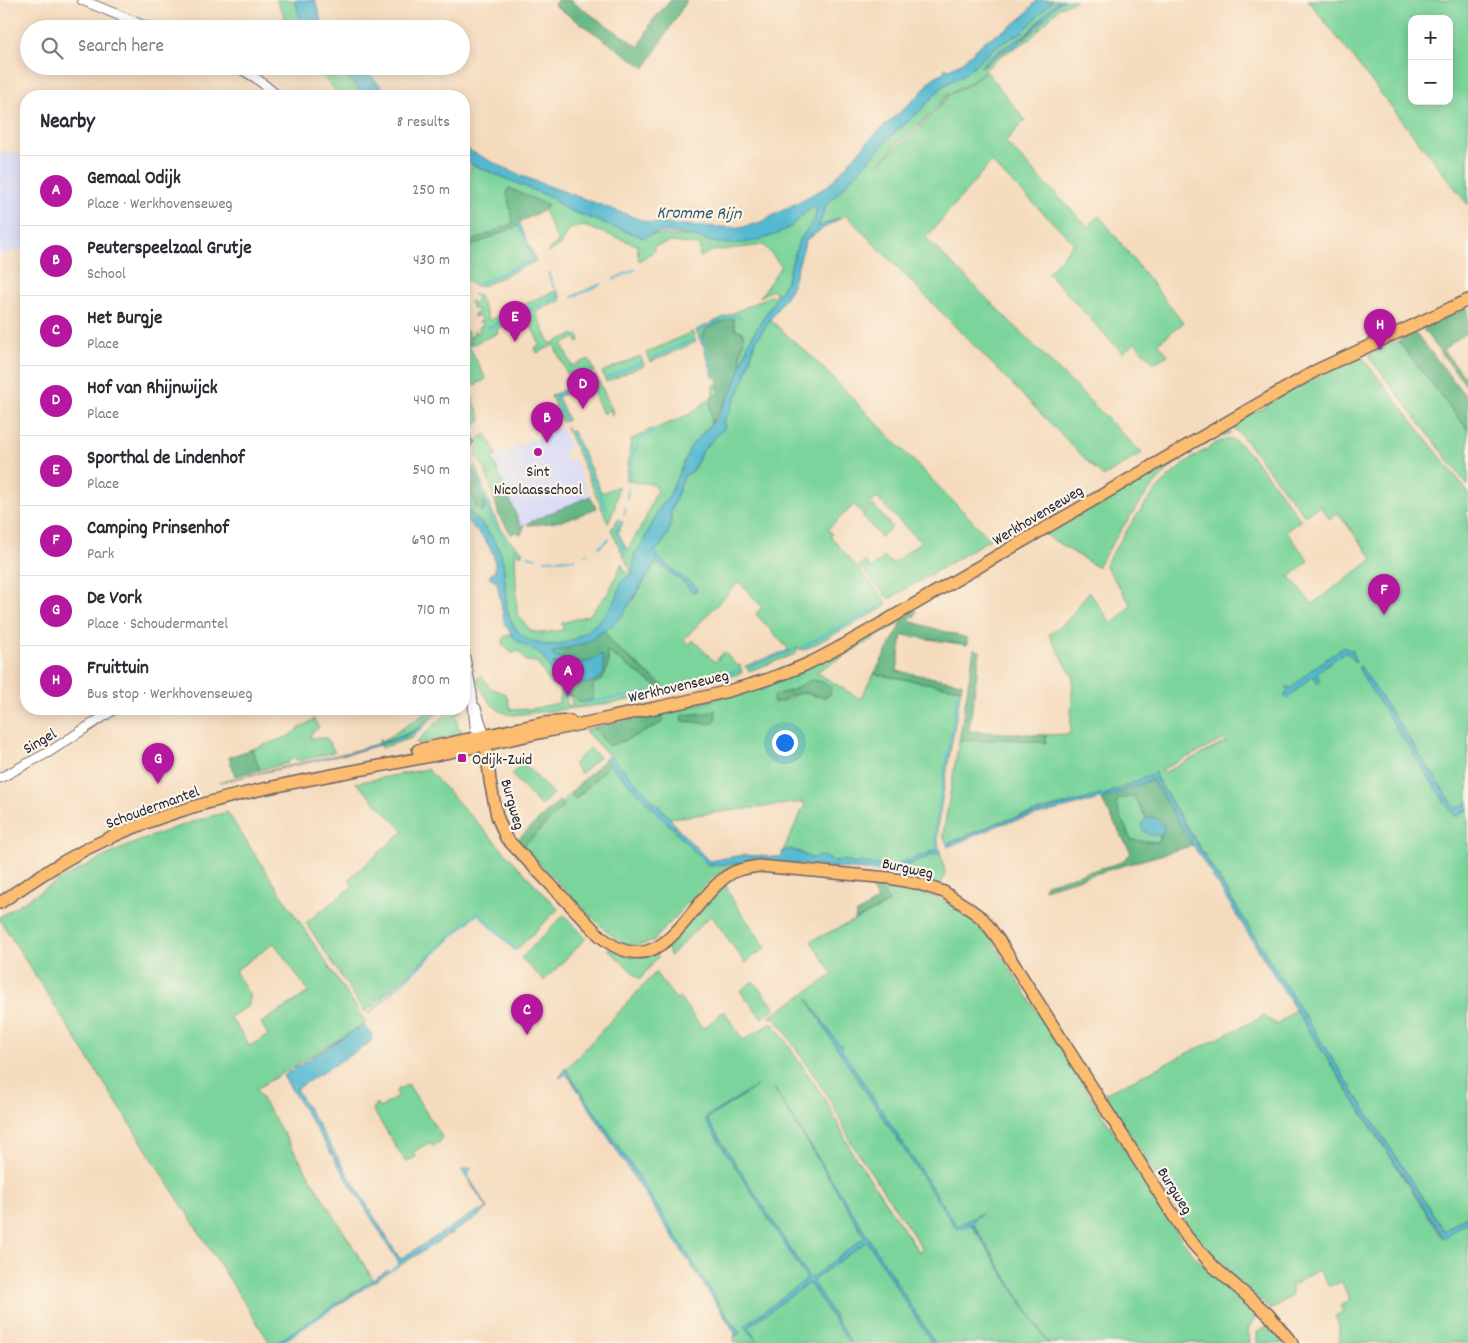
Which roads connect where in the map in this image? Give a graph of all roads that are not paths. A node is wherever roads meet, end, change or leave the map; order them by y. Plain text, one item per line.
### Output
1 (82, 0) edge
2 (130, 20) edge
3 (251, 75) edge
4 (271, 90) edge
5 (1468, 300) edge
6 (470, 683) edge
7 (106, 715) edge
8 (481, 741) junction
9 (0, 778) edge
10 (0, 903) edge
11 (1292, 1343) edge

1 - 2 street
3 - 4 street
5 - 8 main road, Werkhovenseweg
6 - 8 street
7 - 9 street, Singel
8 - 10 main road, Schoudermantel
8 - 11 main road, Burgweg

